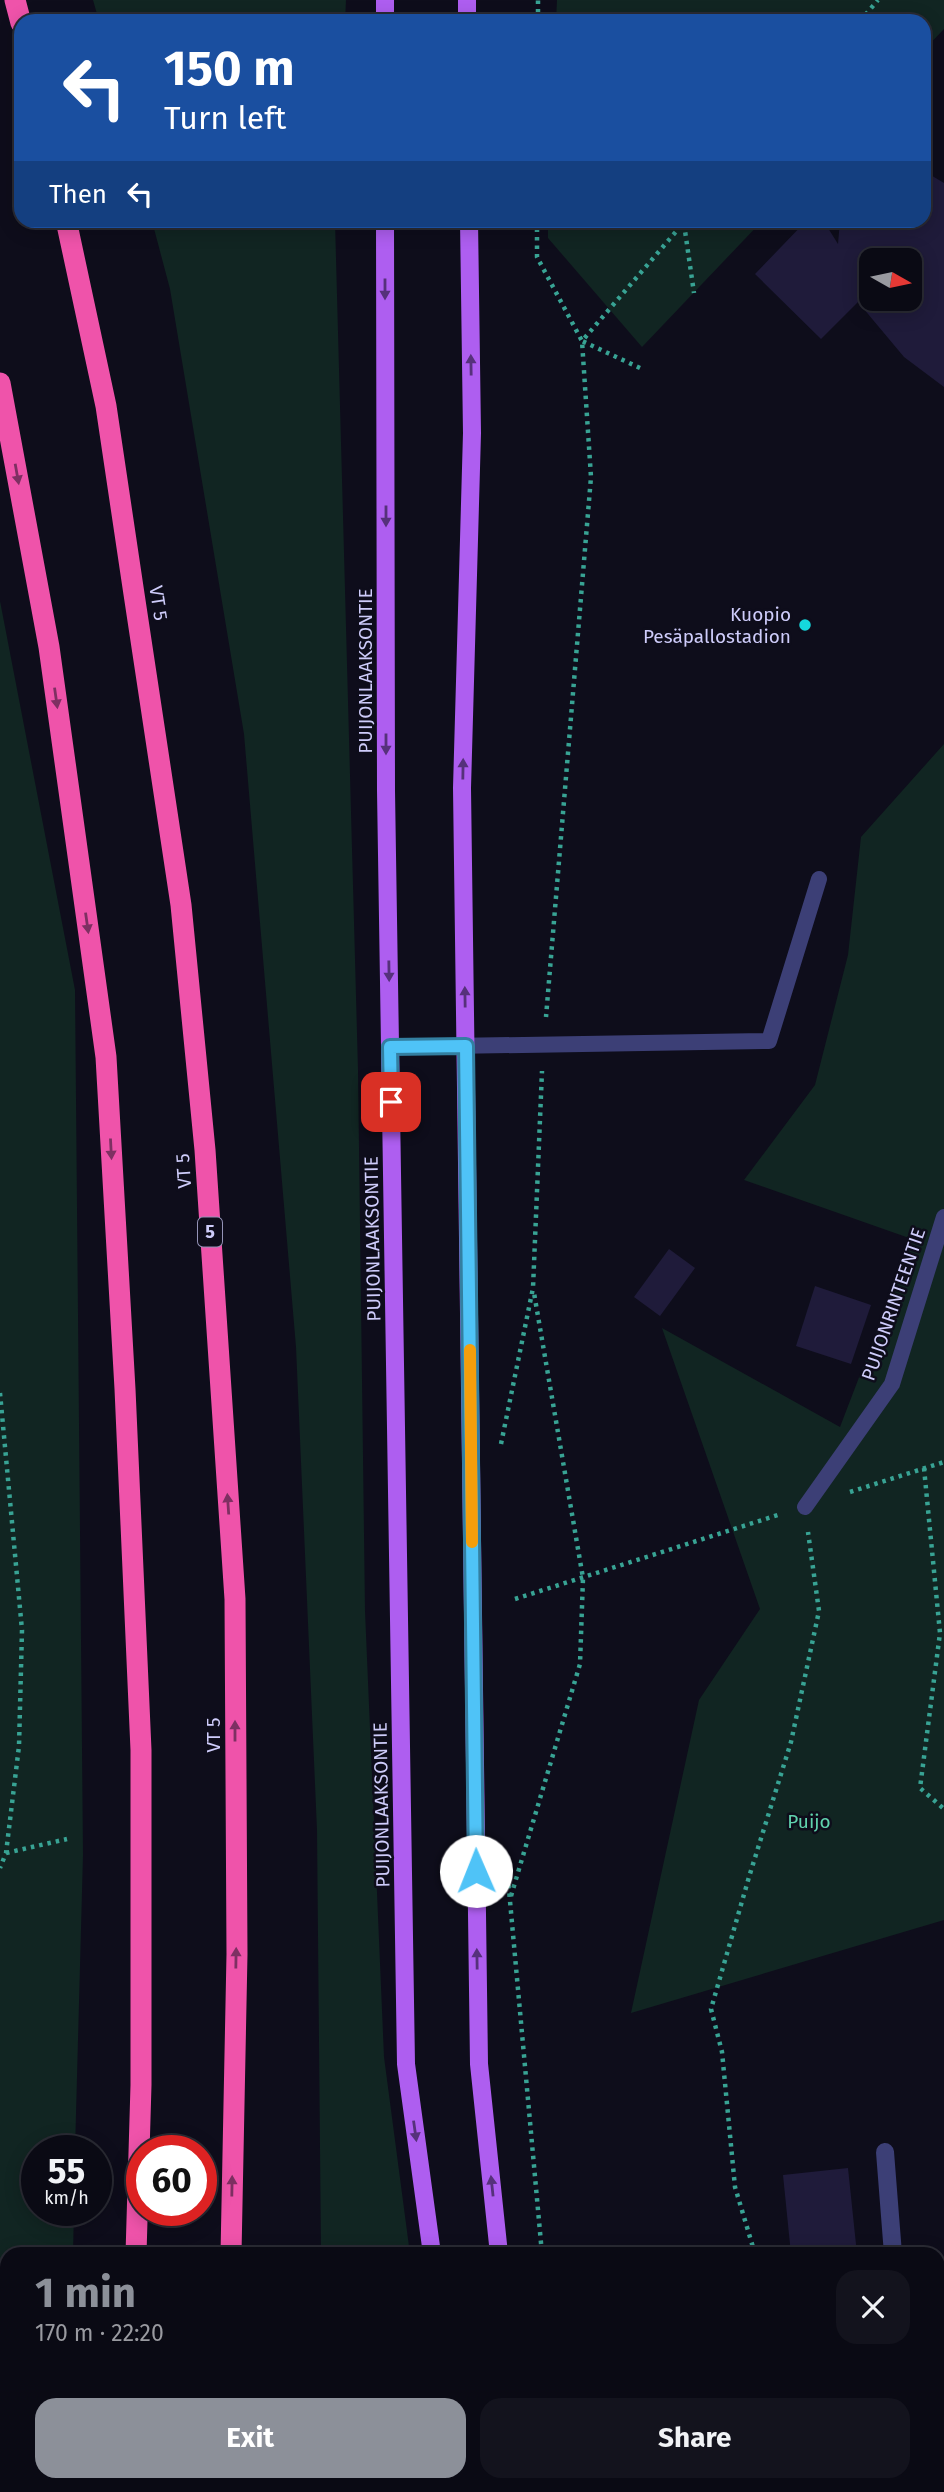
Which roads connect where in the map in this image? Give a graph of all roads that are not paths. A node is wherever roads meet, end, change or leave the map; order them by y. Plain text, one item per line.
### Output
1 (68, 228) edge
2 (385, 228) edge
3 (470, 228) edge
4 (0, 383) edge
5 (819, 878) dead end
6 (466, 1046) junction
7 (390, 1047) junction
8 (944, 1217) edge
9 (805, 1507) road end
10 (885, 2152) dead end
11 (136, 2247) edge
12 (231, 2247) edge
13 (431, 2247) edge
14 (498, 2247) edge
15 (892, 2247) edge

12 -> 1 highway, VT 5 / 5
2 -> 7 main road, PUIJONLAAKSONTIE
6 -> 3 main road
4 -> 11 highway
5 - 6 lane
6 - 7 lane
14 -> 6 main road
7 -> 13 main road, PUIJONLAAKSONTIE
8 - 9 lane, PUIJONRINTEENTIE
10 - 15 street

